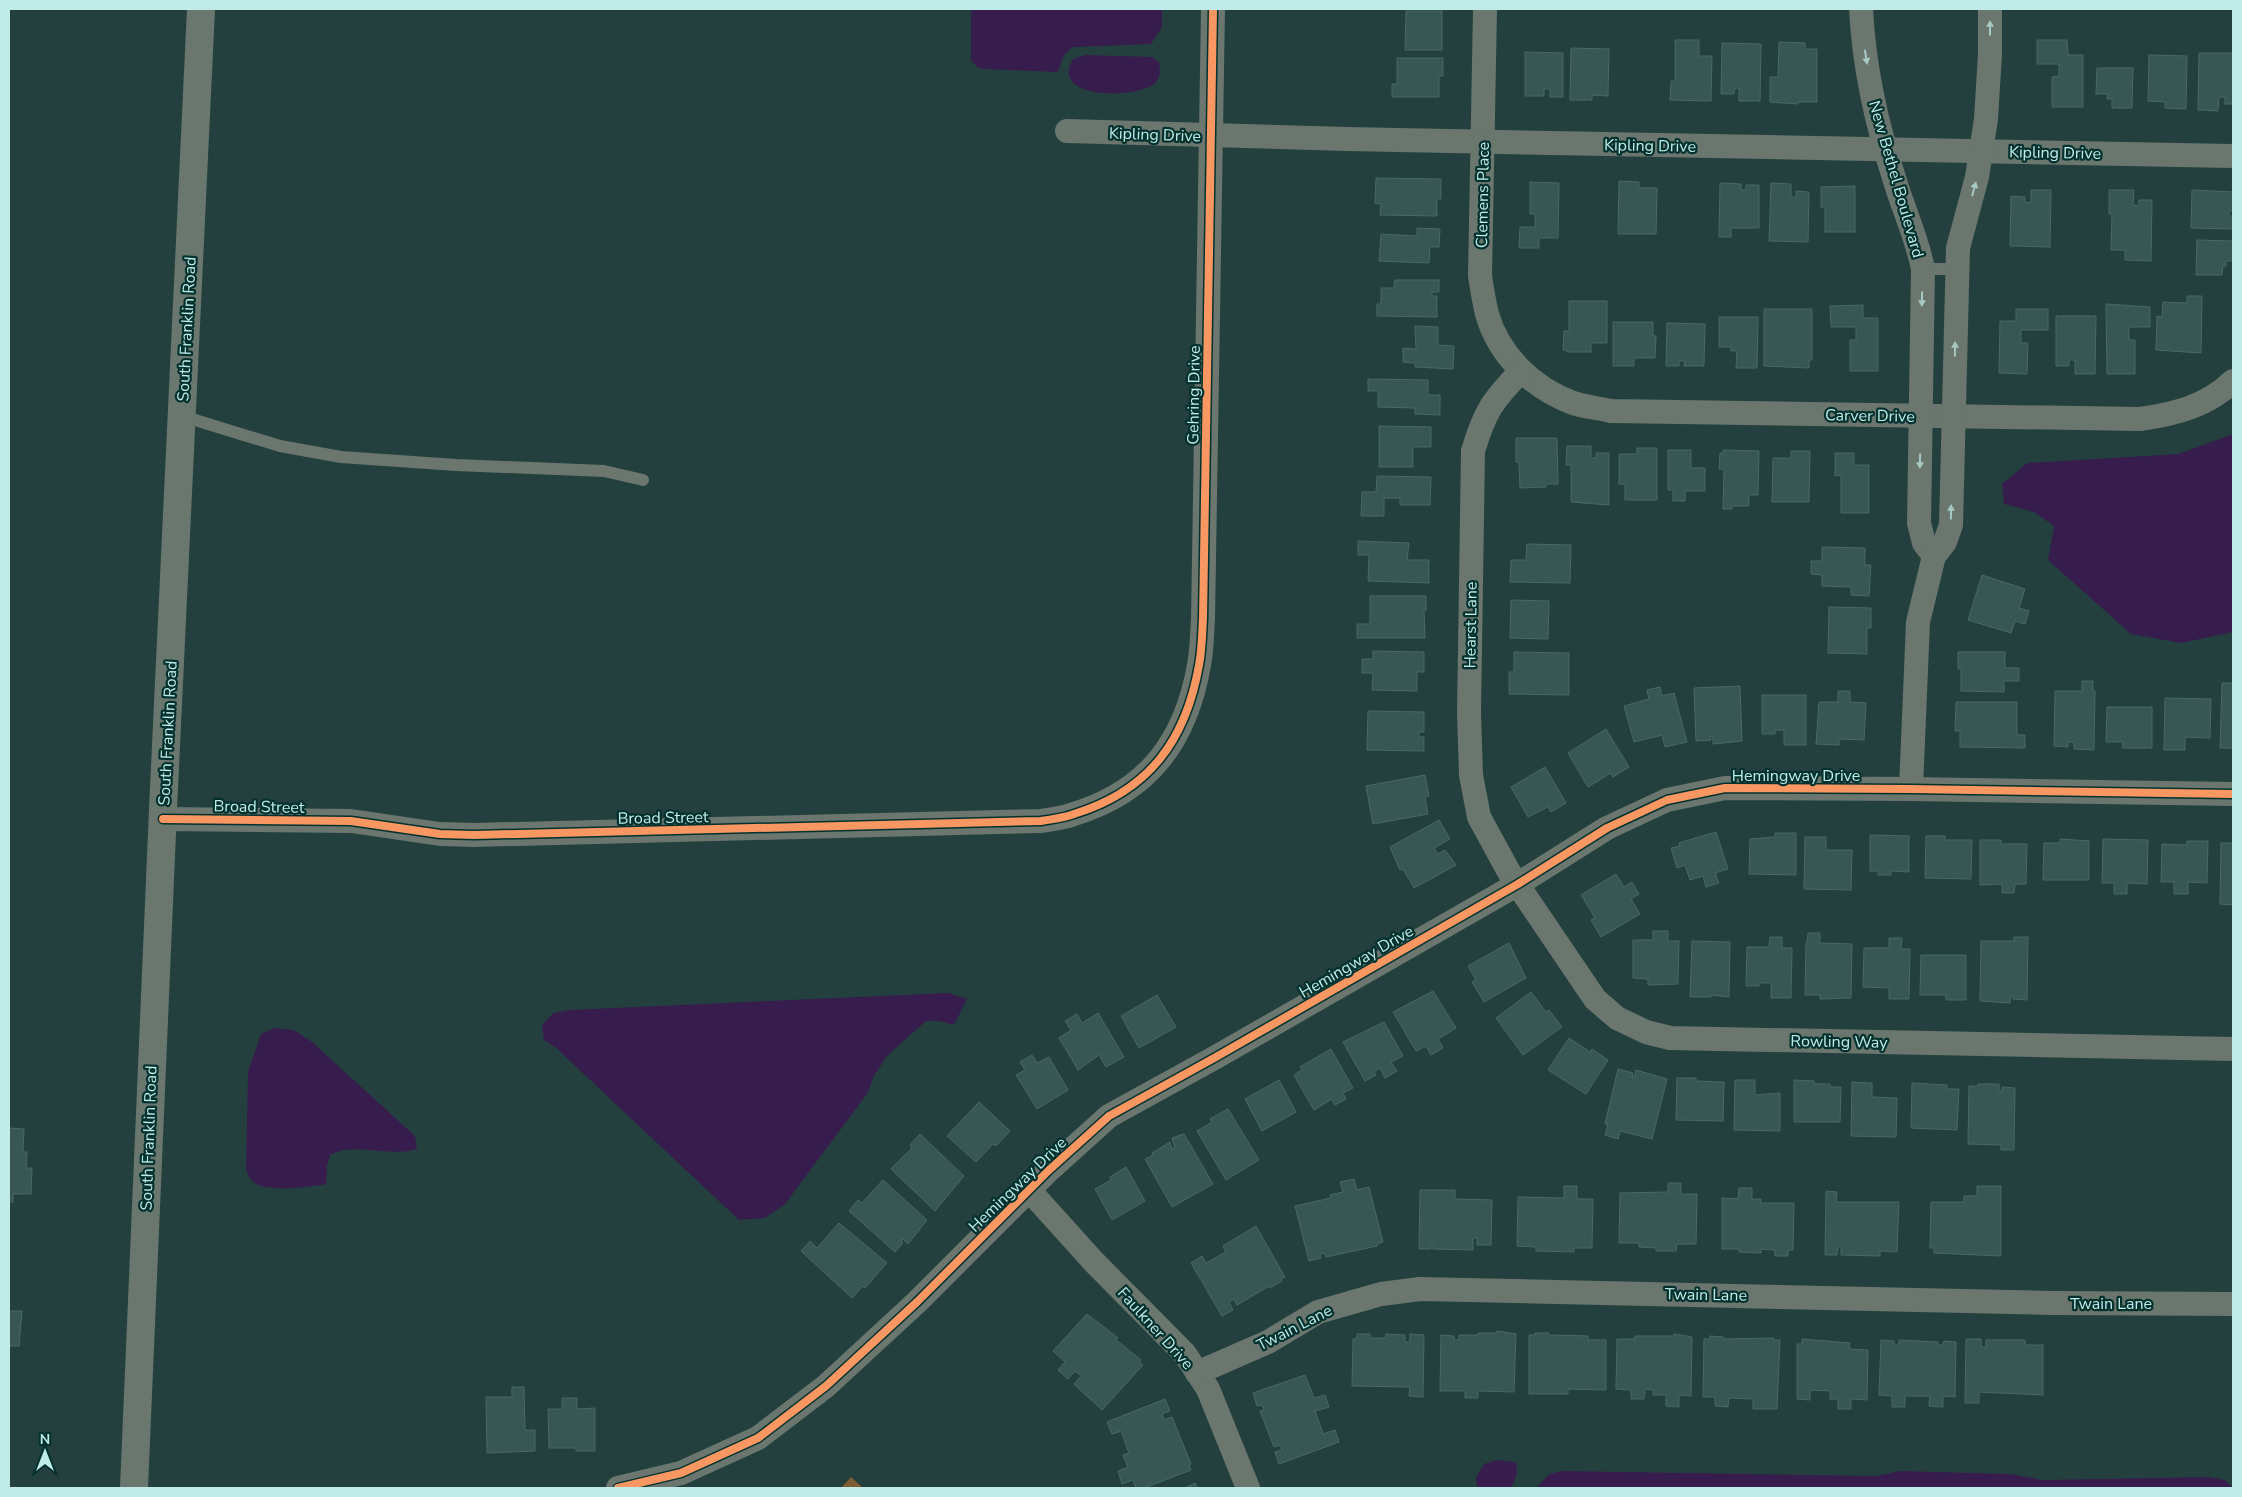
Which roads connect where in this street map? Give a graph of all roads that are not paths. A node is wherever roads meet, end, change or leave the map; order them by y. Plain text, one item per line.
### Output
1 (201, 9) edge
2 (1213, 9) edge
3 (1485, 9) edge
4 (1861, 9) edge
5 (1990, 9) edge
6 (1067, 131) dead end
7 (1211, 136) junction
8 (1482, 142) junction
9 (1885, 149) junction
10 (1981, 151) junction
11 (2233, 156) edge
12 (1923, 269) junction
13 (1957, 269) junction
14 (1521, 371) junction
15 (2228, 386) edge
16 (1920, 415) junction
17 (182, 416) junction
18 (1954, 416) junction
19 (644, 480) dead end
20 (1934, 556) junction
21 (1152, 770) joint
22 (1911, 789) junction
23 (2233, 794) edge
24 (163, 819) junction
25 (1518, 884) junction
26 (2233, 1049) edge
27 (1029, 1190) junction
28 (2233, 1304) edge
29 (1197, 1372) junction
30 (134, 1488) edge
31 (618, 1488) edge
32 (1248, 1488) edge

1 - 17 main road, South Franklin Road
2 - 7 street, Gehring Drive
3 - 8 street, Clemens Place
4 -> 9 street, New Bethel Boulevard
10 -> 5 street
6 - 7 street, Kipling Drive
7 - 8 street, Kipling Drive
7 - 21 street, Gehring Drive
8 - 9 street, Kipling Drive
8 - 14 street, Clemens Place
9 - 10 street, Kipling Drive
9 - 12 street, New Bethel Boulevard
10 - 11 street, Kipling Drive
13 -> 10 street
12 - 13 lane
12 -> 16 street, New Bethel Boulevard
18 -> 13 street
14 - 16 street, Carver Drive
14 - 25 street, Hearst Lane
15 - 18 street, Carver Drive
16 - 18 street, Carver Drive
16 -> 20 street, New Bethel Boulevard
17 - 19 lane
17 - 24 main road, South Franklin Road
20 -> 18 street
20 - 22 street
21 - 24 street, Broad Street
22 - 23 street, Hemingway Drive
22 - 25 street, Hemingway Drive
24 - 30 main road, South Franklin Road
25 - 26 street, Rowling Way
25 - 27 street, Hemingway Drive
27 - 29 street, Faulkner Drive
27 - 31 street, Hemingway Drive
28 - 29 street, Twain Lane
29 - 32 street, Faulkner Drive

